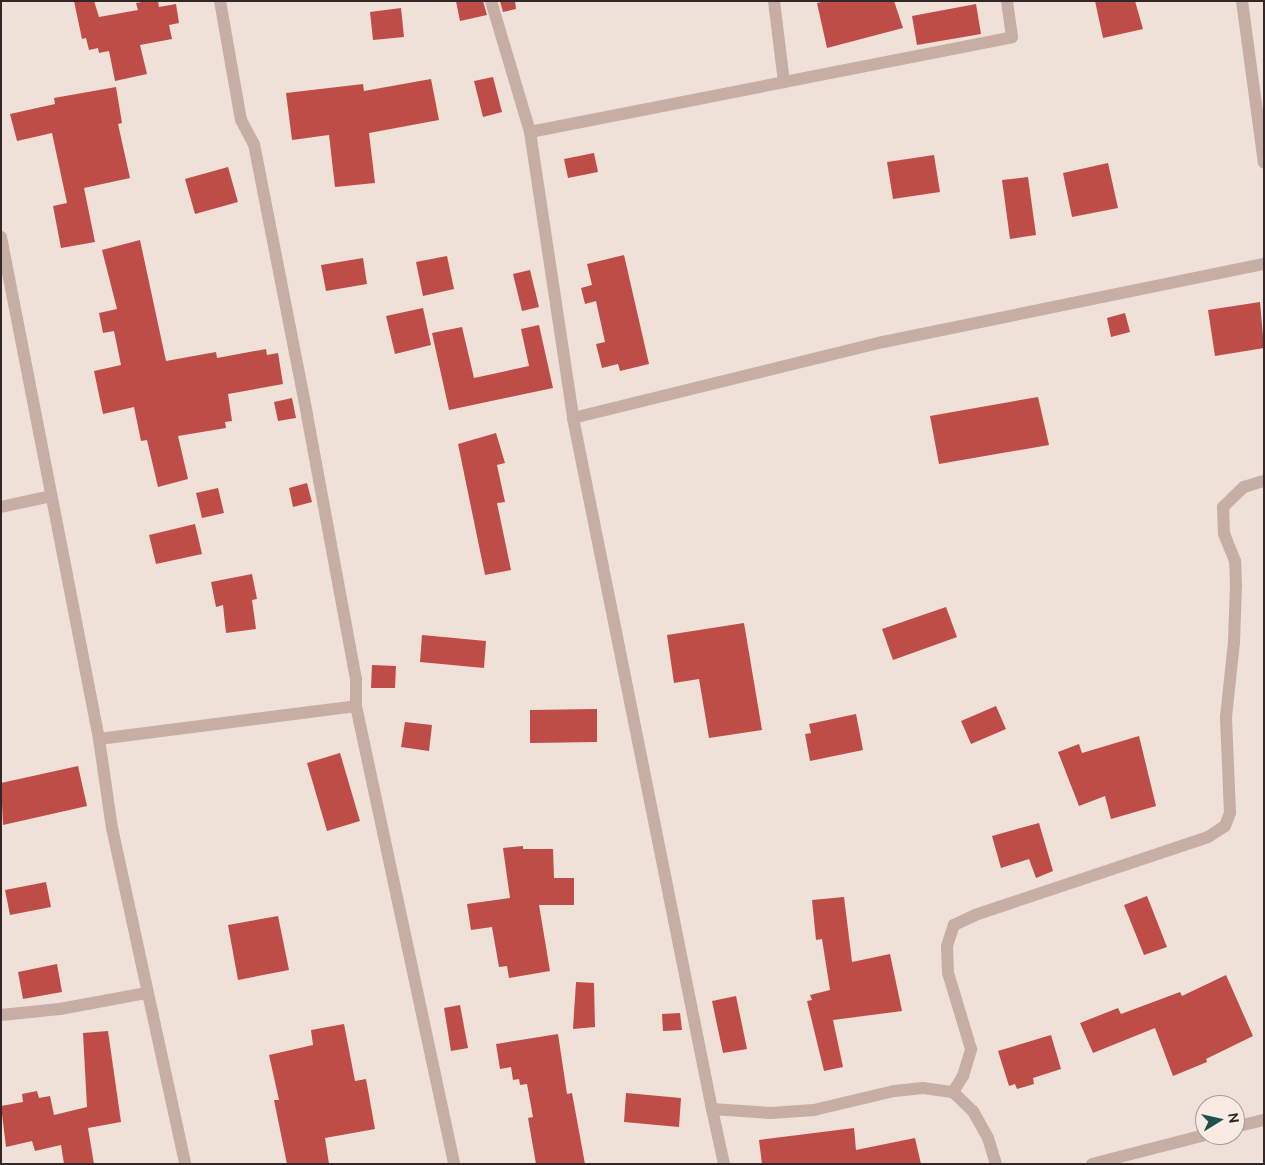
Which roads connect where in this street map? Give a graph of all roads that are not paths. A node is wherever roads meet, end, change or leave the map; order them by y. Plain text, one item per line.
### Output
1 (220, 1) edge
2 (491, 1) edge
3 (774, 1) edge
4 (1007, 1) edge
5 (1242, 1) edge
6 (784, 82) junction
7 (530, 132) junction
8 (1264, 164) edge
9 (1, 237) edge
10 (1264, 264) edge
11 (573, 418) junction
12 (1264, 482) edge
13 (51, 496) junction
14 (1, 507) edge
15 (356, 706) junction
16 (99, 739) junction
17 (146, 993) junction
18 (1, 1015) edge
19 (953, 1092) junction
20 (712, 1109) junction
21 (1264, 1120) edge
22 (1245, 1125) edge
23 (1195, 1138) edge
24 (185, 1164) edge
25 (454, 1164) edge
26 (724, 1164) edge
27 (996, 1164) edge
28 (1092, 1164) edge

1 - 15 street
2 - 7 street
3 - 6 street
4 - 6 street
5 - 8 street
6 - 7 street
7 - 11 street
9 - 13 street
10 - 11 street
11 - 20 street
12 - 19 street
13 - 14 street
13 - 16 street
15 - 16 street
15 - 25 street
16 - 17 street
17 - 18 street
17 - 24 street
19 - 20 street
19 - 27 street
20 - 26 street
21 - 22 street
23 - 28 street

